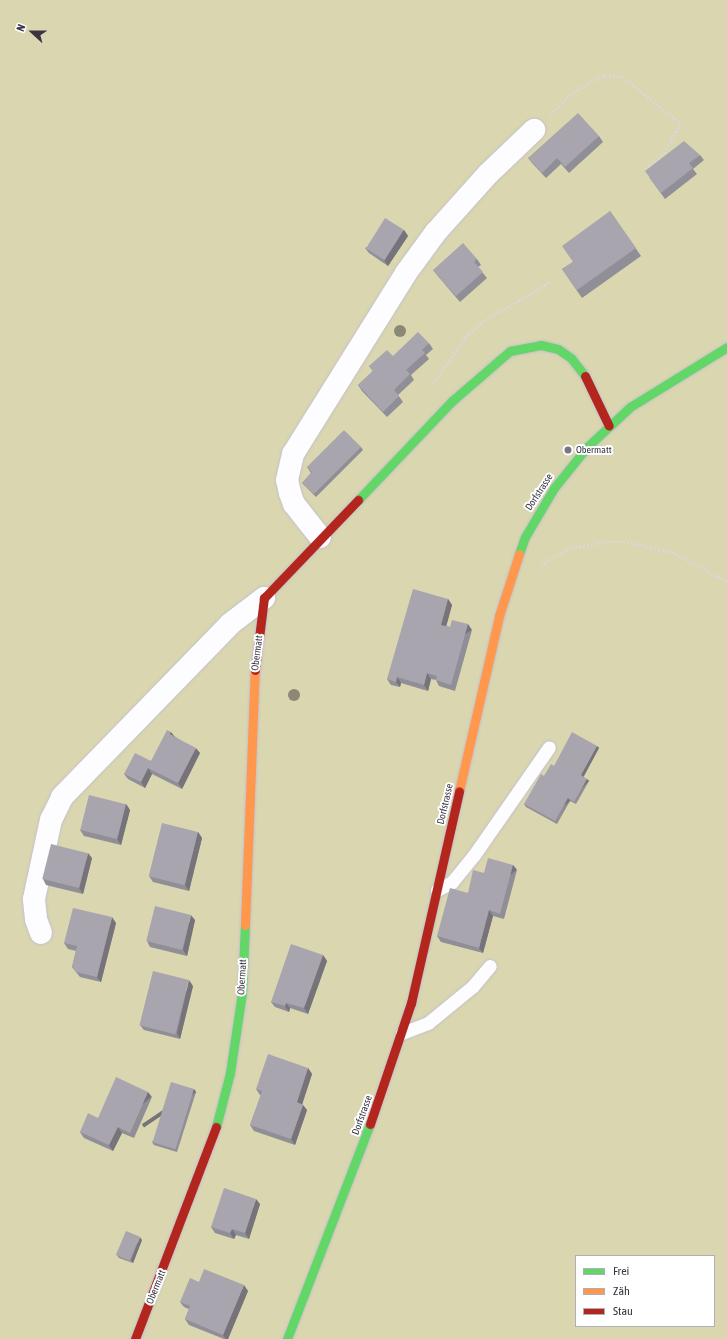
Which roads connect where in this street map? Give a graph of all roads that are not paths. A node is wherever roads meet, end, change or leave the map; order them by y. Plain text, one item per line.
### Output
1 (534, 130) road end
2 (727, 347) edge
3 (609, 426) junction
4 (320, 537) junction
5 (264, 598) junction
6 (549, 747) dead end
7 (437, 890) junction
8 (41, 933) dead end
9 (490, 966) dead end
10 (402, 1032) junction
11 (135, 1339) edge
12 (287, 1339) edge

1 - 4 street
2 - 3 street, Dorfstrasse
3 - 4 street
3 - 7 street, Dorfstrasse
4 - 5 street
5 - 8 street
5 - 11 street, Obermatt
6 - 7 lane
7 - 10 street, Dorfstrasse
9 - 10 lane
10 - 12 street, Dorfstrasse

